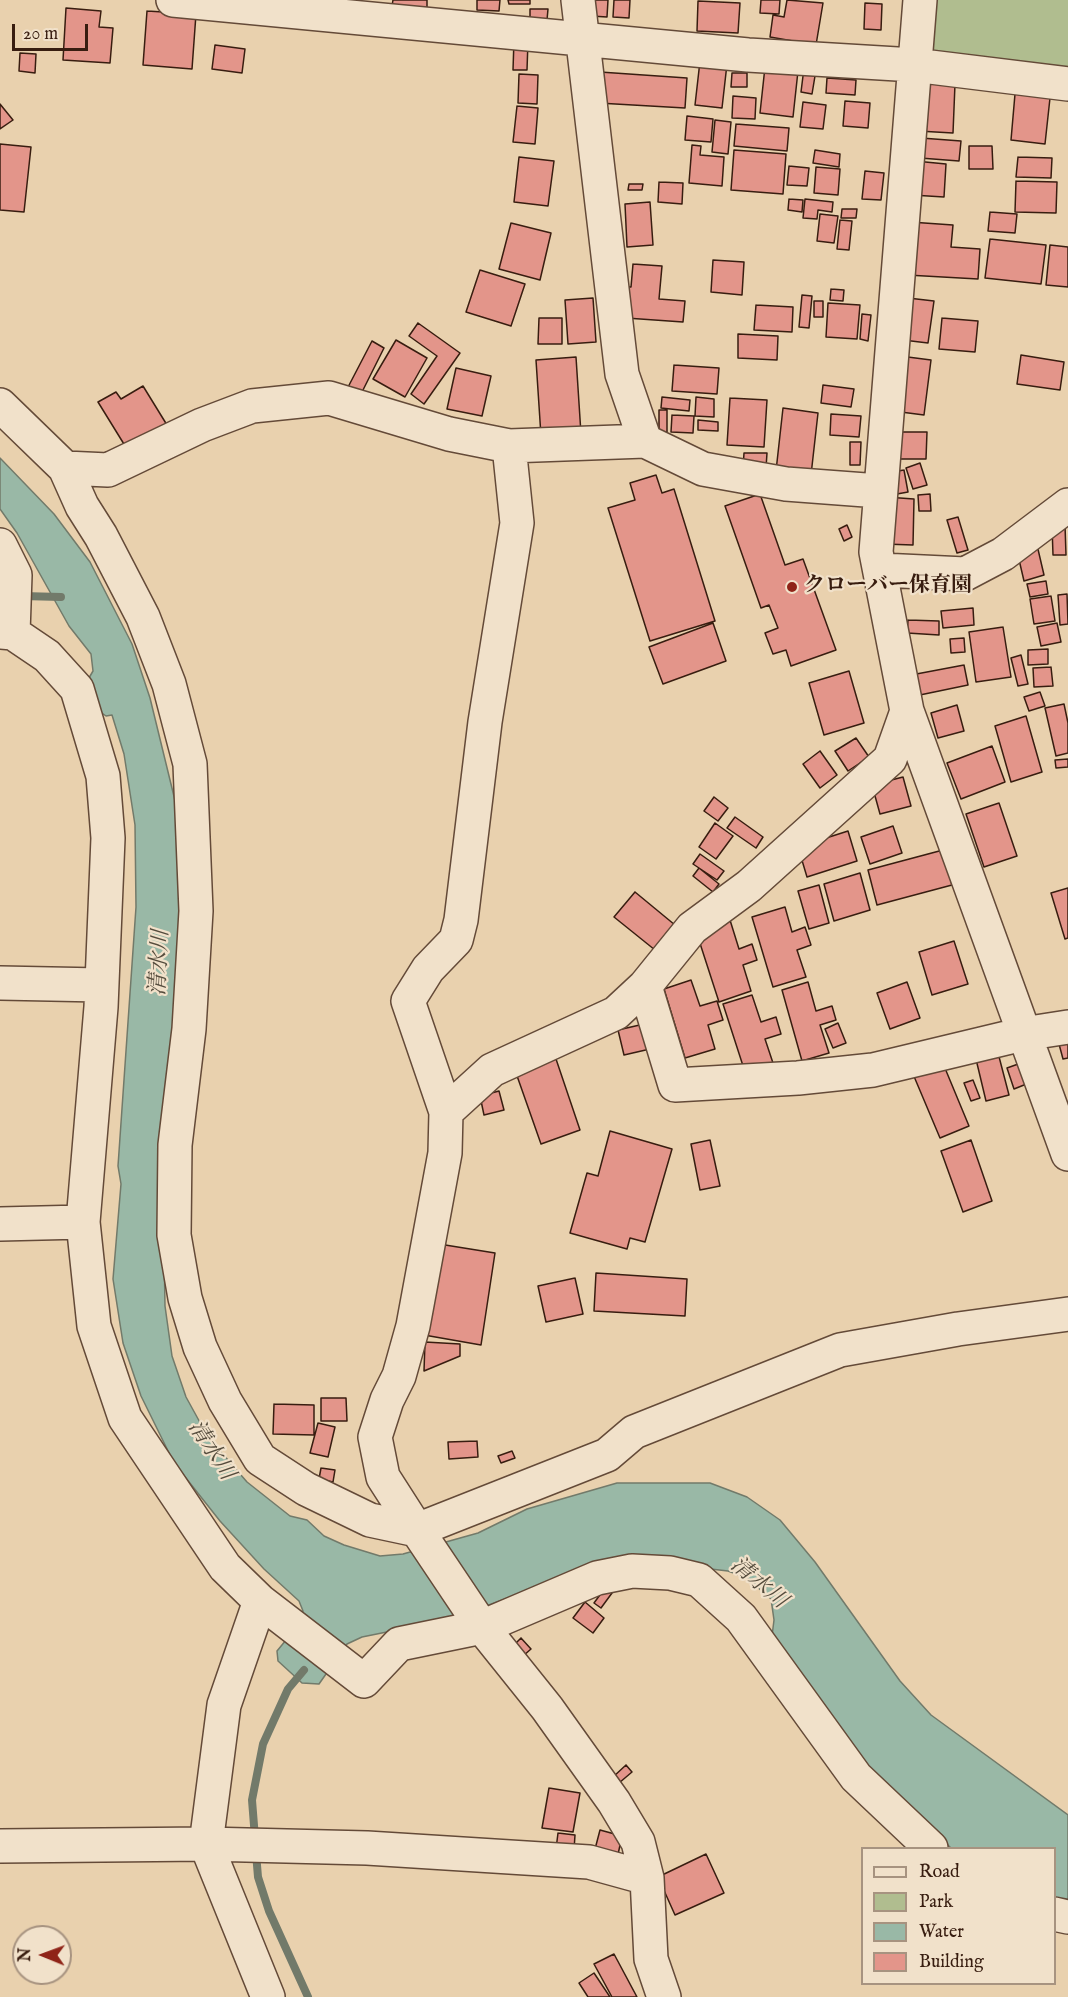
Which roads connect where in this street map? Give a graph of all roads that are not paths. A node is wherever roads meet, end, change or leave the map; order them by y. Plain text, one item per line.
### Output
1 (173, 0) edge
2 (578, 0) edge
3 (920, 0) edge
4 (583, 37) junction
5 (914, 65) junction
6 (1068, 84) edge
7 (0, 405) edge
8 (645, 441) junction
9 (509, 446) junction
10 (65, 468) junction
11 (879, 491) junction
12 (1068, 506) edge
13 (0, 545) edge
14 (881, 570) junction
15 (6, 633) edge
16 (907, 711) junction
17 (0, 983) edge
18 (101, 985) junction
19 (645, 986) junction
20 (1068, 1028) edge
21 (1023, 1034) junction
22 (446, 1112) junction
23 (1068, 1154) edge
24 (83, 1222) junction
25 (0, 1224) edge
26 (1068, 1314) edge
27 (417, 1530) junction
28 (260, 1601) junction
29 (482, 1627) junction
30 (216, 1845) junction
31 (0, 1846) edge
32 (930, 1847) edge
33 (647, 1878) junction
34 (268, 1997) edge
35 (664, 1997) edge

1 - 4 street
2 - 4 street
3 - 5 street
4 - 5 street
4 - 8 street
5 - 6 street
5 - 11 street
7 - 10 street
8 - 9 street
8 - 11 street
9 - 10 street
9 - 22 street
10 - 27 street
11 - 14 street
12 - 14 street
13 - 15 street
14 - 16 street
15 - 18 street
16 - 19 street
16 - 21 street
17 - 18 street
18 - 24 street
19 - 21 street
19 - 22 street
20 - 21 street
21 - 23 street
22 - 27 street
24 - 25 street
24 - 28 street
26 - 27 street
27 - 29 street
28 - 29 street
28 - 30 street
29 - 32 street
29 - 33 street
30 - 31 street
30 - 33 street
30 - 34 street
33 - 35 street

